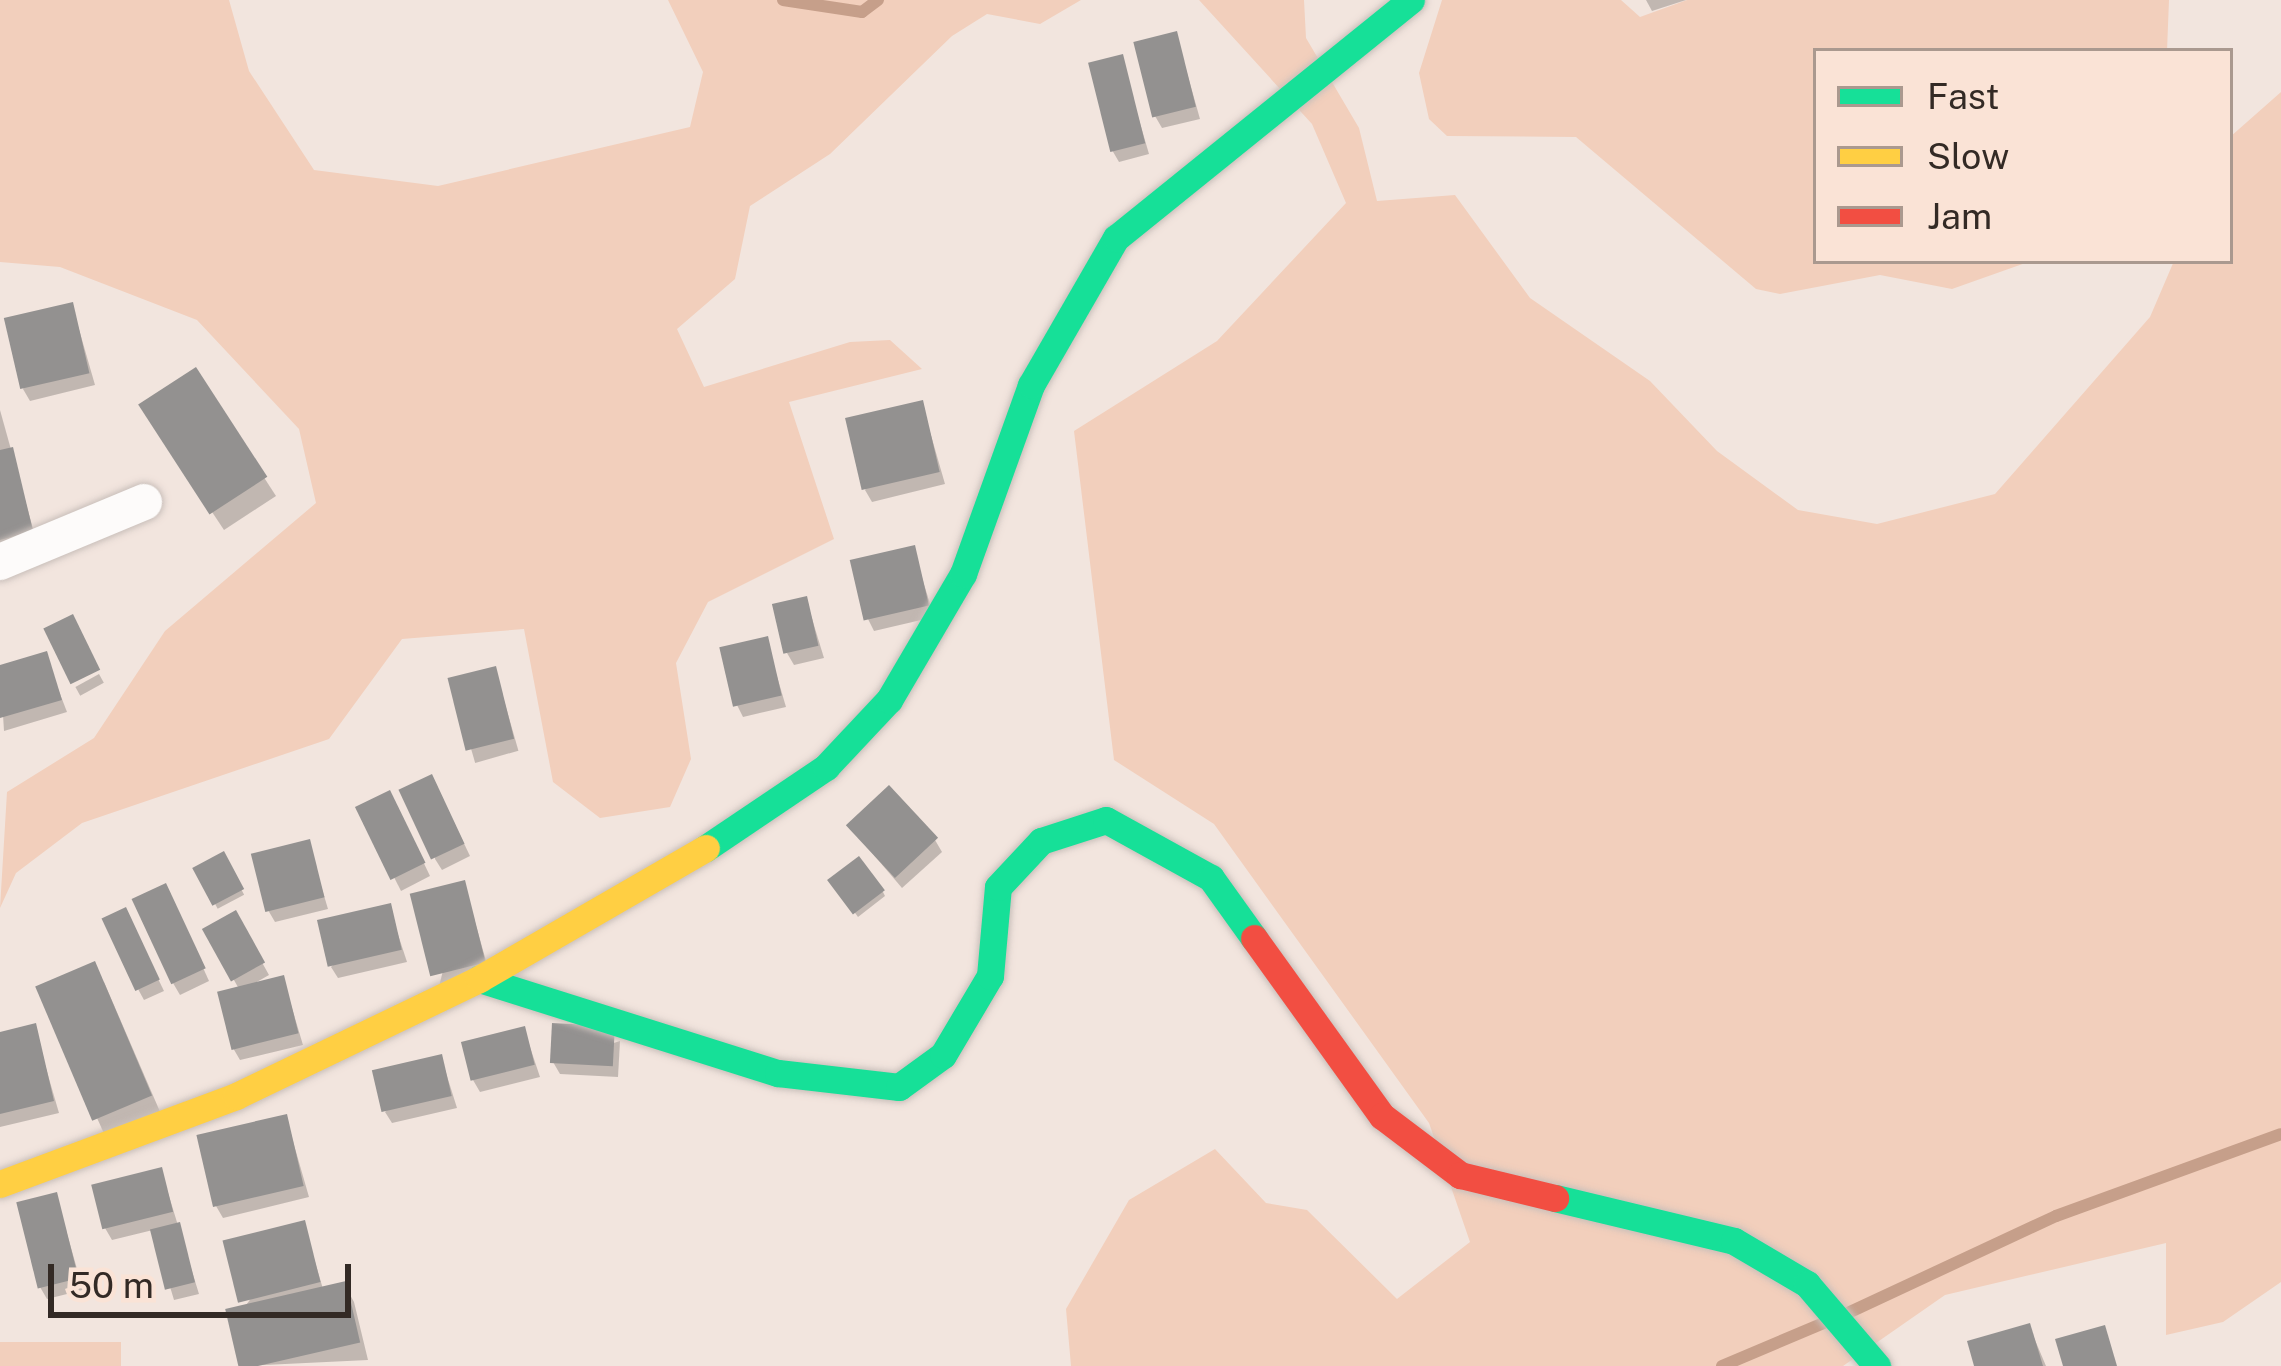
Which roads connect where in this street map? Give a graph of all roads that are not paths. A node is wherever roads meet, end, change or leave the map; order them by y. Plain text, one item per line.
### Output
1 (1411, 0) edge
2 (144, 502) dead end
3 (0, 562) edge
4 (479, 979) junction
5 (0, 1184) edge
6 (1873, 1359) edge

1 - 4 street
2 - 3 street
4 - 5 street
4 - 6 street

